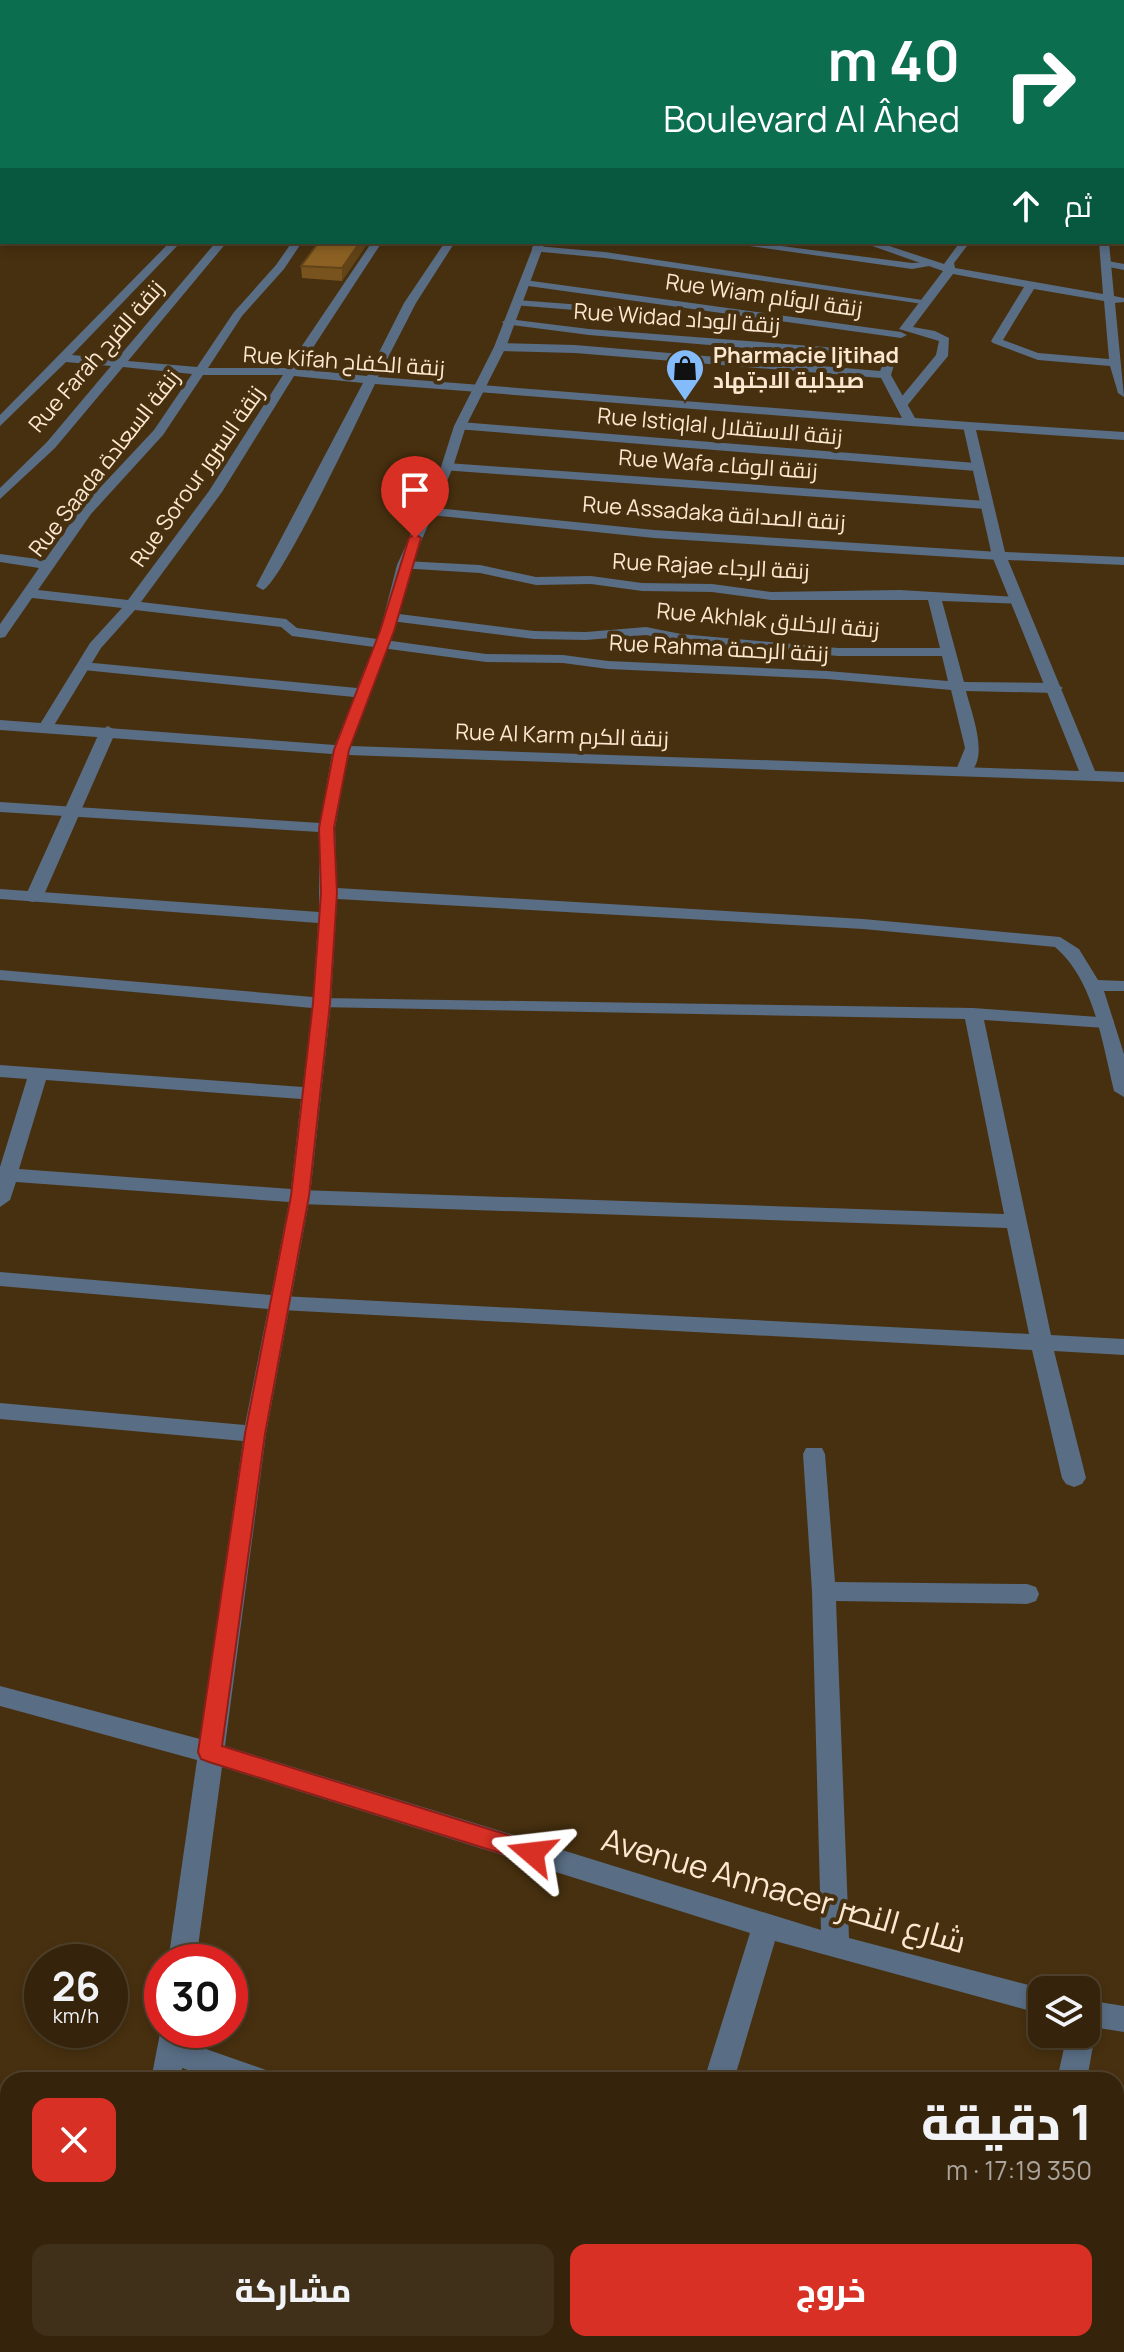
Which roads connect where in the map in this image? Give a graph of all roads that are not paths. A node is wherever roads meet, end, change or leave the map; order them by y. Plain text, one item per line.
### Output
1 (174, 244) edge
2 (220, 244) edge
3 (296, 244) edge
4 (376, 244) edge
5 (449, 244) edge
6 (769, 244) edge
7 (872, 244) edge
8 (963, 244) edge
9 (1104, 244) edge
10 (538, 246) edge
11 (1108, 264) junction
12 (930, 265) junction
13 (1124, 267) edge
14 (950, 270) junction
15 (525, 283) junction
16 (1031, 285) junction
17 (1110, 297) junction
18 (923, 301) junction
19 (1124, 301) edge
20 (517, 303) junction
21 (508, 322) junction
22 (813, 324) junction
23 (903, 332) junction
24 (500, 347) junction
25 (1120, 350) edge
26 (890, 356) junction
27 (64, 358) junction
28 (118, 363) junction
29 (1115, 363) junction
30 (201, 371) junction
31 (291, 372) junction
32 (885, 375) junction
33 (372, 382) junction
34 (478, 391) junction
35 (1124, 393) edge
36 (902, 404) junction
37 (2, 420) edge
38 (911, 422) junction
39 (460, 426) junction
40 (969, 426) junction
41 (1124, 436) edge
42 (447, 467) junction
43 (976, 467) junction
44 (0, 495) edge
45 (986, 505) junction
46 (426, 511) junction
47 (999, 556) junction
48 (0, 558) edge
49 (1124, 561) edge
50 (48, 565) junction
51 (404, 565) junction
52 (263, 586) dead end
53 (28, 593) junction
54 (934, 596) junction
55 (1017, 601) junction
56 (129, 607) junction
57 (391, 617) junction
58 (0, 634) edge
59 (381, 646) junction
60 (950, 652) junction
61 (83, 666) junction
62 (957, 684) junction
63 (1055, 688) junction
64 (363, 693) junction
65 (0, 725) edge
66 (45, 729) junction
67 (108, 731) junction
68 (341, 750) junction
69 (964, 770) junction
70 (1089, 776) junction
71 (1124, 777) edge
72 (0, 807) edge
73 (71, 811) junction
74 (327, 828) junction
75 (329, 893) junction
76 (0, 894) edge
77 (34, 897) junction
78 (326, 918) junction
79 (0, 975) edge
80 (1090, 985) junction
81 (1124, 986) edge
82 (322, 1003) junction
83 (973, 1014) junction
84 (1105, 1022) junction
85 (0, 1071) edge
86 (38, 1074) junction
87 (1124, 1091) edge
88 (311, 1094) junction
89 (4, 1174) edge
90 (300, 1197) junction
91 (0, 1200) edge
92 (1017, 1221) junction
93 (0, 1279) edge
94 (281, 1303) junction
95 (1042, 1346) junction
96 (1124, 1347) edge
97 (0, 1411) edge
98 (255, 1434) junction
99 (814, 1454) dead end
100 (1074, 1478) dead end
101 (824, 1591) junction
102 (1027, 1594) dead end
103 (0, 1696) edge
104 (209, 1752) junction
105 (766, 1926) junction
106 (184, 1944) edge
107 (835, 1947) junction
108 (1028, 1997) edge
109 (1100, 2015) edge
110 (1124, 2019) edge
111 (170, 2048) edge
112 (188, 2048) edge
113 (1078, 2048) edge
114 (167, 2072) edge
115 (239, 2072) edge
116 (721, 2072) edge
117 (1074, 2072) edge

1 - 27 street
2 - 28 street, Rue Farah زنقة الفرح
3 - 30 street, Rue Saada زنقة السعادة
4 - 31 street, Rue Sorour زنقة السرور
5 - 33 street
6 - 12 street
7 - 12 street
8 - 14 street
9 - 11 street
10 - 15 street
10 - 18 street
11 - 13 street
11 - 17 street
12 - 14 street
14 - 16 street
14 - 18 street
15 - 20 street
15 - 22 street, Rue Wiam زنقة الوئام
16 - 17 street
16 - 29 street
17 - 19 street
17 - 25 street
18 - 23 street
20 - 21 street
20 - 22 street
21 - 24 street
21 - 26 street, Rue Widad زنقة الوداد
22 - 23 street, Rue Wiam زنقة الوئام
23 - 26 street
23 - 36 street, Rue Wiam زنقة الوئام
24 - 32 street
24 - 34 street
25 - 29 street
26 - 32 street
27 - 28 street, Rue Kifah زنقة الكفاح
27 - 37 street
28 - 30 street, Rue Kifah زنقة الكفاح
28 - 44 street, Rue Farah زنقة الفرح
29 - 35 street
30 - 31 street, Rue Kifah زنقة الكفاح
30 - 50 street, Rue Saada زنقة السعادة
31 - 33 street, Rue Kifah زنقة الكفاح
31 - 56 street, Rue Sorour زنقة السرور
32 - 36 street
33 - 34 street, Rue Kifah زنقة الكفاح
33 - 52 street
34 - 38 street, Rue Kifah زنقة الكفاح
34 - 39 street
36 - 38 street
38 - 40 street, Rue Kifah زنقة الكفاح
39 - 42 street
39 - 43 street, Rue Istiqlal زنقة الاستقلال
40 - 41 street, Rue Kifah زنقة الكفاح
40 - 43 street
42 - 45 street, Rue Wafa زنقة الوفاء
42 - 46 street
43 - 45 street
45 - 47 street
46 - 47 street, Rue Assadaka زنقة الصداقة
46 - 51 street
47 - 49 street, Rue Assadaka زنقة الصداقة
47 - 55 street
48 - 50 street
50 - 53 street, Rue Saada زنقة السعادة
51 - 54 street, Rue Rajae زنقة الرجاء
51 - 57 street
53 - 56 street
53 - 58 street, Rue Saada زنقة السعادة
54 - 55 street, Rue Rajae زنقة الرجاء
54 - 60 street
55 - 63 street
56 - 59 street, Rue Rahma زنقة الرحمة
56 - 61 street, Rue Sorour زنقة السرور
57 - 59 street
57 - 60 street, Rue Akhlak زنقة الاخلاق
59 - 62 street, Rue Rahma زنقة الرحمة
59 - 64 street
60 - 62 street
61 - 64 street
61 - 66 street, Rue Sorour زنقة السرور
62 - 63 street, Rue Rahma زنقة الرحمة
62 - 69 street
63 - 70 street
64 - 68 street
65 - 66 street, Rue Al Karm زنقة الكرم
66 - 67 street, Rue Al Karm زنقة الكرم
67 - 68 street, Rue Al Karm زنقة الكرم
67 - 73 street
68 - 69 street, Rue Al Karm زنقة الكرم
68 - 74 street
69 - 70 street, Rue Al Karm زنقة الكرم
70 - 71 street, Rue Al Karm زنقة الكرم
72 - 73 street
73 - 74 street
73 - 77 street
74 - 75 street
75 - 78 street
75 - 80 street
76 - 77 street
77 - 78 street
78 - 82 street
79 - 82 street
80 - 81 street
80 - 84 street
82 - 83 street
82 - 88 street
83 - 84 street
83 - 92 street
84 - 87 street
85 - 86 street
86 - 88 street
86 - 89 street
88 - 90 street
89 - 90 street
89 - 91 street
90 - 92 street
90 - 94 street
92 - 95 street
93 - 94 street
94 - 95 street
94 - 98 street
95 - 96 street
95 - 100 street
97 - 98 street
98 - 104 street
99 - 101 street
101 - 102 street
101 - 107 street
103 - 104 street, Avenue Annacer شارع النصر
104 - 105 street, Avenue Annacer شارع النصر
104 - 106 street
105 - 107 street, Avenue Annacer شارع النصر
105 - 116 street
107 - 108 street, Avenue Annacer شارع النصر
109 - 110 street
111 - 114 street
112 - 115 street
113 - 117 street

